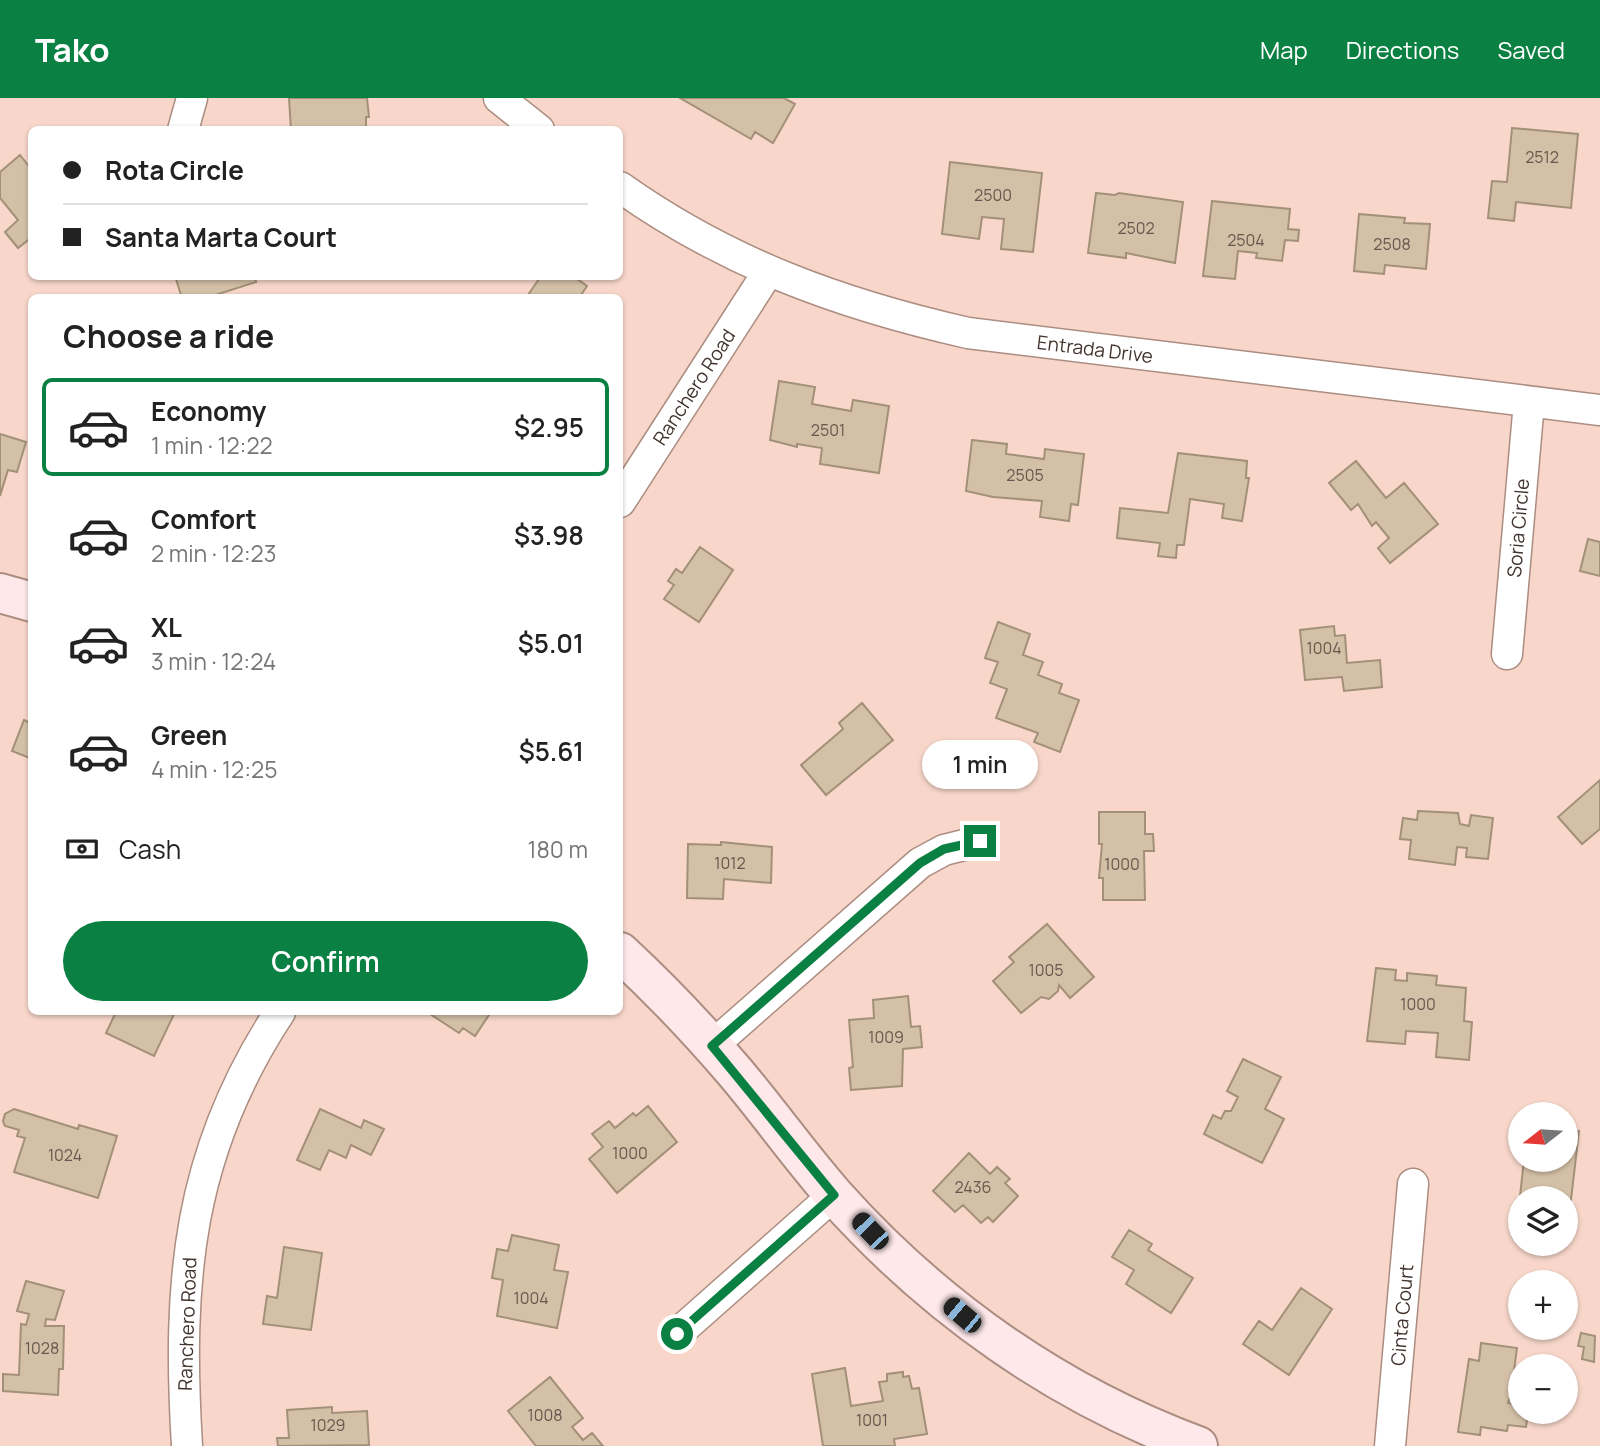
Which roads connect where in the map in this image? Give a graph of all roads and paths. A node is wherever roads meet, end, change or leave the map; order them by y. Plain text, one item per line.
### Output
1 (192, 98) edge
2 (499, 98) edge
3 (184, 126) edge
4 (534, 126) edge
5 (623, 189) edge
6 (768, 272) junction
7 (1529, 402) junction
8 (1600, 410) edge
9 (623, 497) edge
10 (0, 593) edge
11 (28, 601) edge
12 (1507, 654) dead end
13 (980, 841) dead end
14 (623, 955) edge
15 (277, 1015) edge
16 (712, 1046) junction
17 (1413, 1184) dead end
18 (834, 1195) junction
19 (677, 1334) dead end
20 (187, 1446) edge
21 (1198, 1446) edge
22 (1390, 1446) edge

1 - 3 street
2 - 4 street
5 - 6 street, Entrada Drive
6 - 7 street, Entrada Drive
6 - 9 street, Ranchero Road
7 - 8 street, Entrada Drive
7 - 12 street, Soria Circle
10 - 11 street
13 - 16 street
14 - 16 street
15 - 20 street, Ranchero Road
16 - 18 street
17 - 22 street, Cinta Court
18 - 19 street
18 - 21 street

